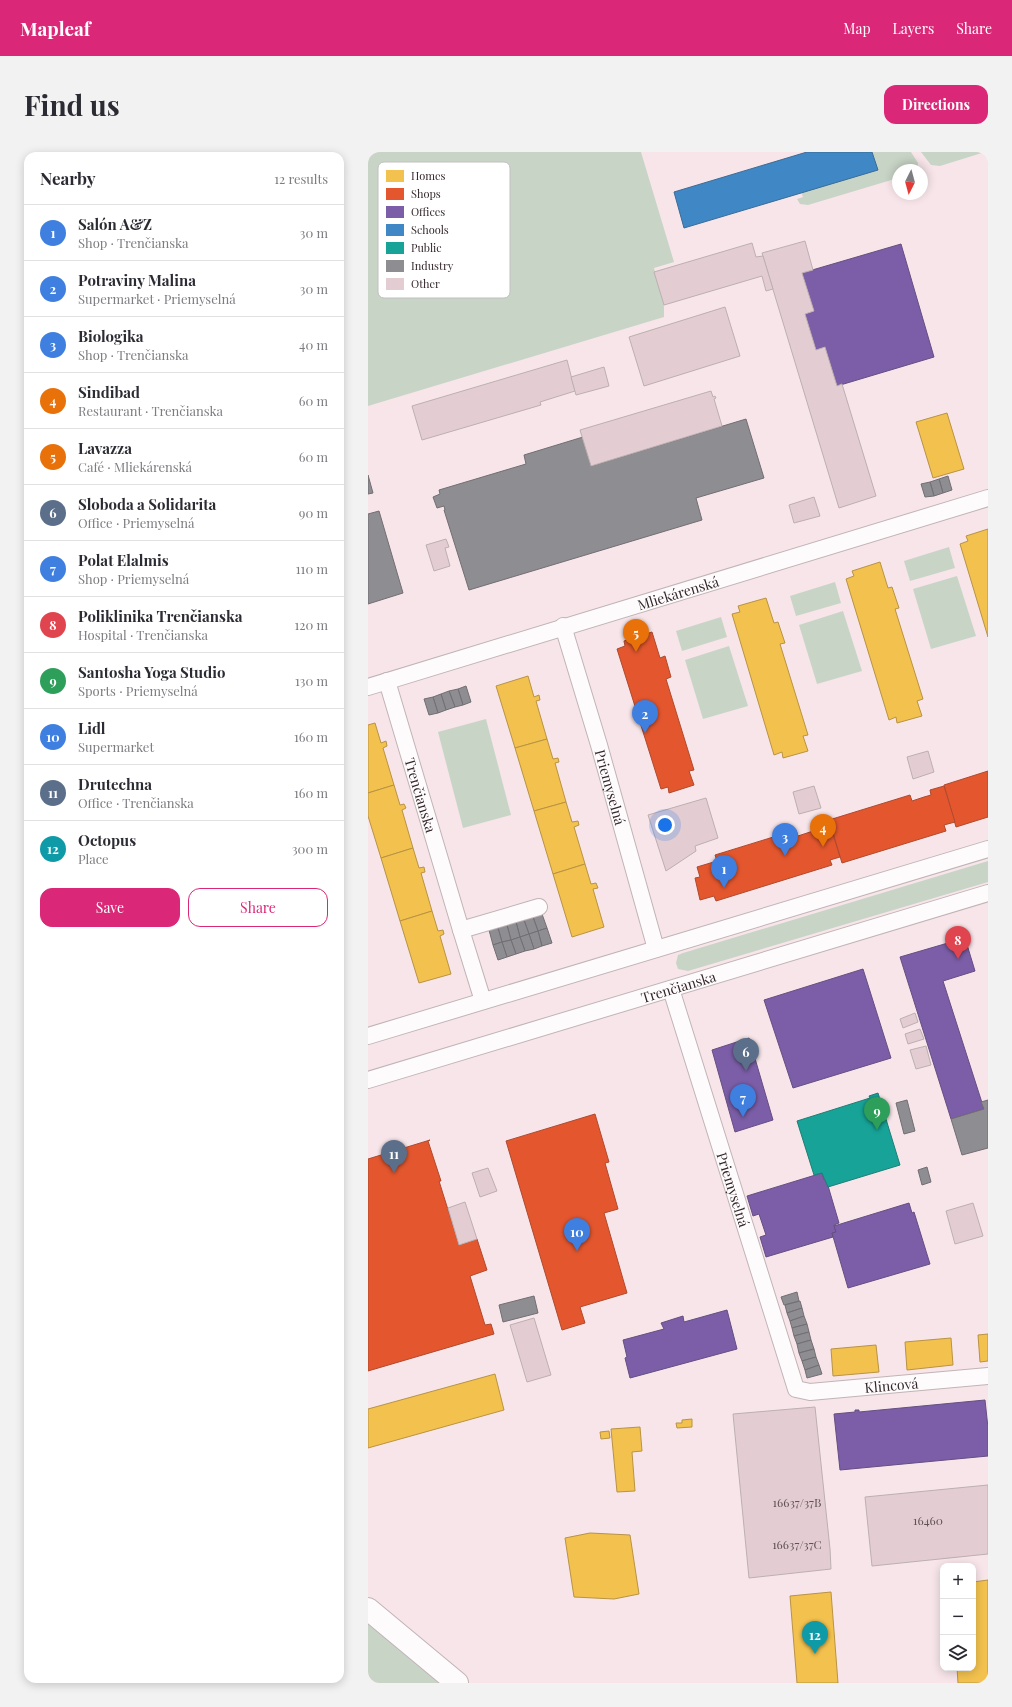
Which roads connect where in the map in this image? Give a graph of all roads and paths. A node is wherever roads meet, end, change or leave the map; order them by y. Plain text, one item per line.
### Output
1 (988, 498) edge
2 (563, 626) junction
3 (387, 681) junction
4 (368, 687) edge
5 (988, 849) edge
6 (988, 894) edge
7 (539, 907) dead end
8 (460, 930) junction
9 (656, 949) junction
10 (671, 989) junction
11 (483, 1001) junction
12 (368, 1036) edge
13 (368, 1080) edge
14 (988, 1376) edge
15 (796, 1389) joint
16 (368, 1609) edge
17 (368, 1622) edge
18 (441, 1683) edge
19 (457, 1683) edge

1 - 2 street, Mliekárenská
2 - 3 street, Mliekárenská
2 - 9 street, Priemyselná
3 - 4 street, Mliekárenská
3 - 8 street, Trenčianska
5 - 9 street
6 - 10 street, Trenčianska
7 - 8 street
8 - 11 street, Trenčianska
9 - 11 street
10 - 13 street, Trenčianska
10 - 15 street, Priemyselná
11 - 12 street
14 - 15 street, Klincová
16 - 19 main road
17 - 18 main road

